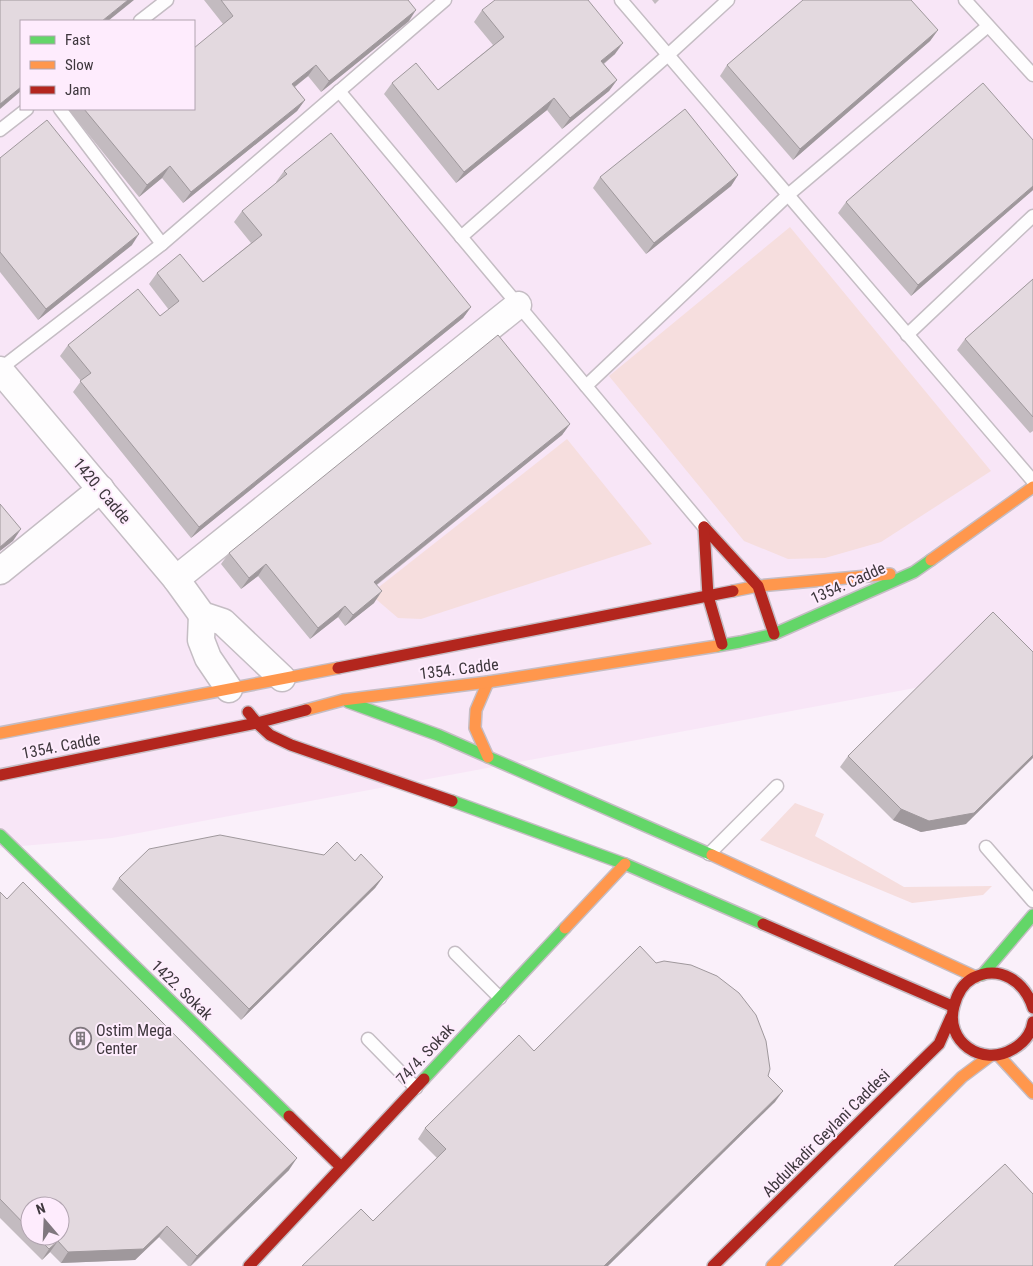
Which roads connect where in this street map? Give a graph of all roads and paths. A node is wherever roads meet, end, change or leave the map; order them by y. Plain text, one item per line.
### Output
1 (167, 0) edge
2 (445, 0) edge
3 (621, 0) edge
4 (728, 0) edge
5 (965, 0) edge
6 (141, 20) edge
7 (988, 26) junction
8 (668, 55) junction
9 (1033, 75) edge
10 (339, 91) junction
11 (27, 110) edge
12 (61, 110) edge
13 (0, 130) edge
14 (788, 195) junction
15 (1033, 216) edge
16 (461, 237) junction
17 (162, 244) junction
18 (518, 305) junction
19 (907, 334) junction
20 (0, 369) edge
21 (586, 386) junction
22 (1033, 481) edge
23 (1033, 487) edge
24 (100, 489) junction
25 (704, 527) junction
26 (0, 571) edge
27 (914, 572) junction
28 (176, 579) junction
29 (758, 586) junction
30 (708, 596) junction
31 (202, 615) junction
32 (774, 634) junction
33 (722, 644) junction
34 (290, 682) junction
35 (488, 682) junction
36 (325, 694) dead end
37 (235, 696) junction
38 (342, 700) junction
39 (256, 723) junction
40 (0, 733) edge
41 (488, 757) junction
42 (0, 775) edge
43 (777, 786) dead end
44 (0, 835) edge
45 (986, 847) dead end
46 (709, 854) junction
47 (626, 864) junction
48 (1033, 901) edge
49 (1033, 915) edge
50 (455, 953) dead end
51 (979, 976) junction
52 (500, 998) junction
53 (1033, 1008) edge
54 (952, 1011) junction
55 (1033, 1026) edge
56 (368, 1039) dead end
57 (994, 1056) junction
58 (416, 1088) junction
59 (1033, 1093) edge
60 (341, 1167) junction
61 (249, 1266) edge
62 (713, 1266) edge
63 (772, 1266) edge

1 - 6 lane
2 - 10 lane
3 - 8 lane
4 - 8 lane
5 - 7 lane
7 - 9 lane
7 - 14 lane
8 - 14 lane
8 - 16 lane
10 - 16 lane
10 - 17 lane
11 - 13 lane
12 - 17 lane
14 - 19 lane
14 - 21 lane
15 - 19 lane
16 - 18 lane
17 - 20 lane
18 - 21 lane
18 - 28 street
19 - 22 lane
20 - 24 street, 1420. Cadde
21 - 25 lane
23 - 27 main road, 1354. Cadde
24 - 26 street
24 - 28 street, 1420. Cadde
25 - 29 main road
25 - 30 main road
27 - 29 main road, 1354. Cadde
27 - 32 main road, 1354. Cadde
28 - 31 street, 1420. Cadde
29 - 30 main road, 1354. Cadde
29 - 32 main road
30 - 33 main road
30 - 34 main road, 1354. Cadde
31 - 34 street
31 - 37 street
32 - 33 main road, 1354. Cadde
33 - 35 main road, 1354. Cadde
34 - 37 main road, 1354. Cadde
35 - 38 main road, 1354. Cadde
35 - 41 main road
36 - 38 main road
37 - 39 main road
37 - 40 main road, 1354. Cadde
38 - 39 main road, 1354. Cadde
38 - 41 main road
39 - 42 main road, 1354. Cadde
39 - 47 main road
41 - 46 main road
43 - 46 lane
44 - 60 main road, 1422. Sokak
45 - 48 lane
46 - 51 main road
47 - 52 main road, 74/4. Sokak
47 - 54 main road
49 - 51 main road, Abdulkadir Geylani Caddesi
50 - 52 lane
51 - 53 main road
51 - 54 main road, Abdulkadir Geylani Caddesi
52 - 58 main road, 74/4. Sokak
54 - 57 main road
54 - 62 main road, Abdulkadir Geylani Caddesi
55 - 57 main road
56 - 58 lane
57 - 59 main road
57 - 63 main road
58 - 60 main road, 74/4. Sokak
60 - 61 main road, 74/4. Sokak

